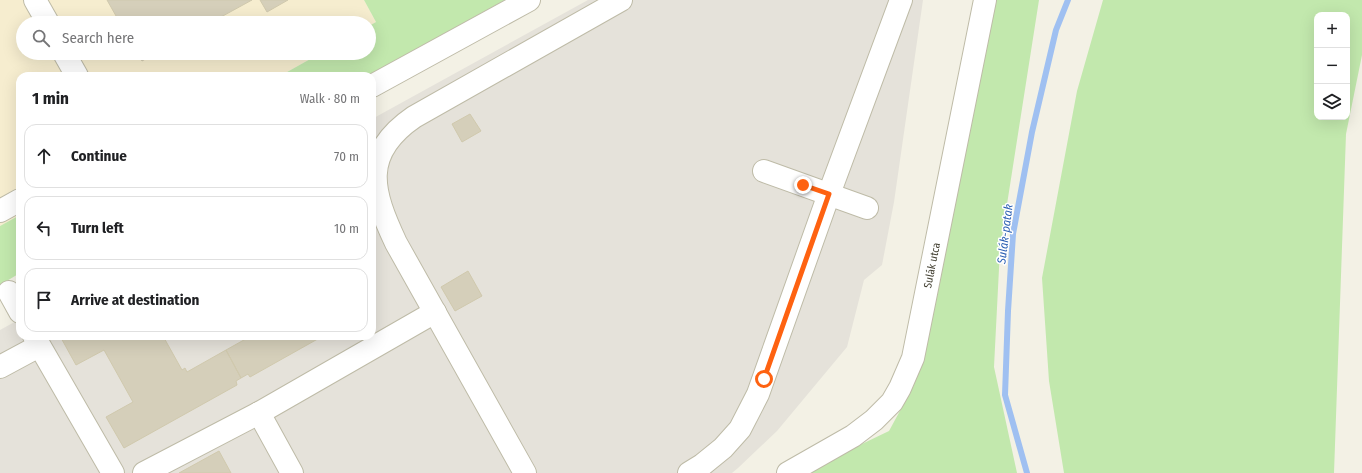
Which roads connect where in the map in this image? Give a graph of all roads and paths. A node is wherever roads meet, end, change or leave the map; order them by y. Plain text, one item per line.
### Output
1 (35, 0) edge
2 (529, 0) edge
3 (621, 0) edge
4 (901, 0) edge
5 (985, 0) edge
6 (44, 16) edge
7 (68, 60) edge
8 (75, 72) edge
9 (376, 84) edge
10 (376, 168) edge
11 (764, 171) dead end
12 (376, 190) edge
13 (829, 194) junction
14 (16, 202) edge
15 (868, 208) dead end
16 (0, 211) edge
17 (10, 291) edge
18 (16, 304) edge
19 (435, 312) junction
20 (37, 341) edge
21 (0, 367) edge
22 (259, 413) junction
23 (113, 473) edge
24 (144, 473) edge
25 (292, 473) edge
26 (525, 473) edge
27 (689, 473) edge
28 (788, 473) edge

1 - 6 street
2 - 9 street
3 - 10 street
4 - 13 street
5 - 28 street, Sulák utca
7 - 8 street
11 - 13 street
12 - 19 street
13 - 15 street
13 - 27 street
14 - 16 street
17 - 18 street
19 - 22 street
19 - 26 street
20 - 21 street
20 - 23 street
22 - 24 street
22 - 25 street

